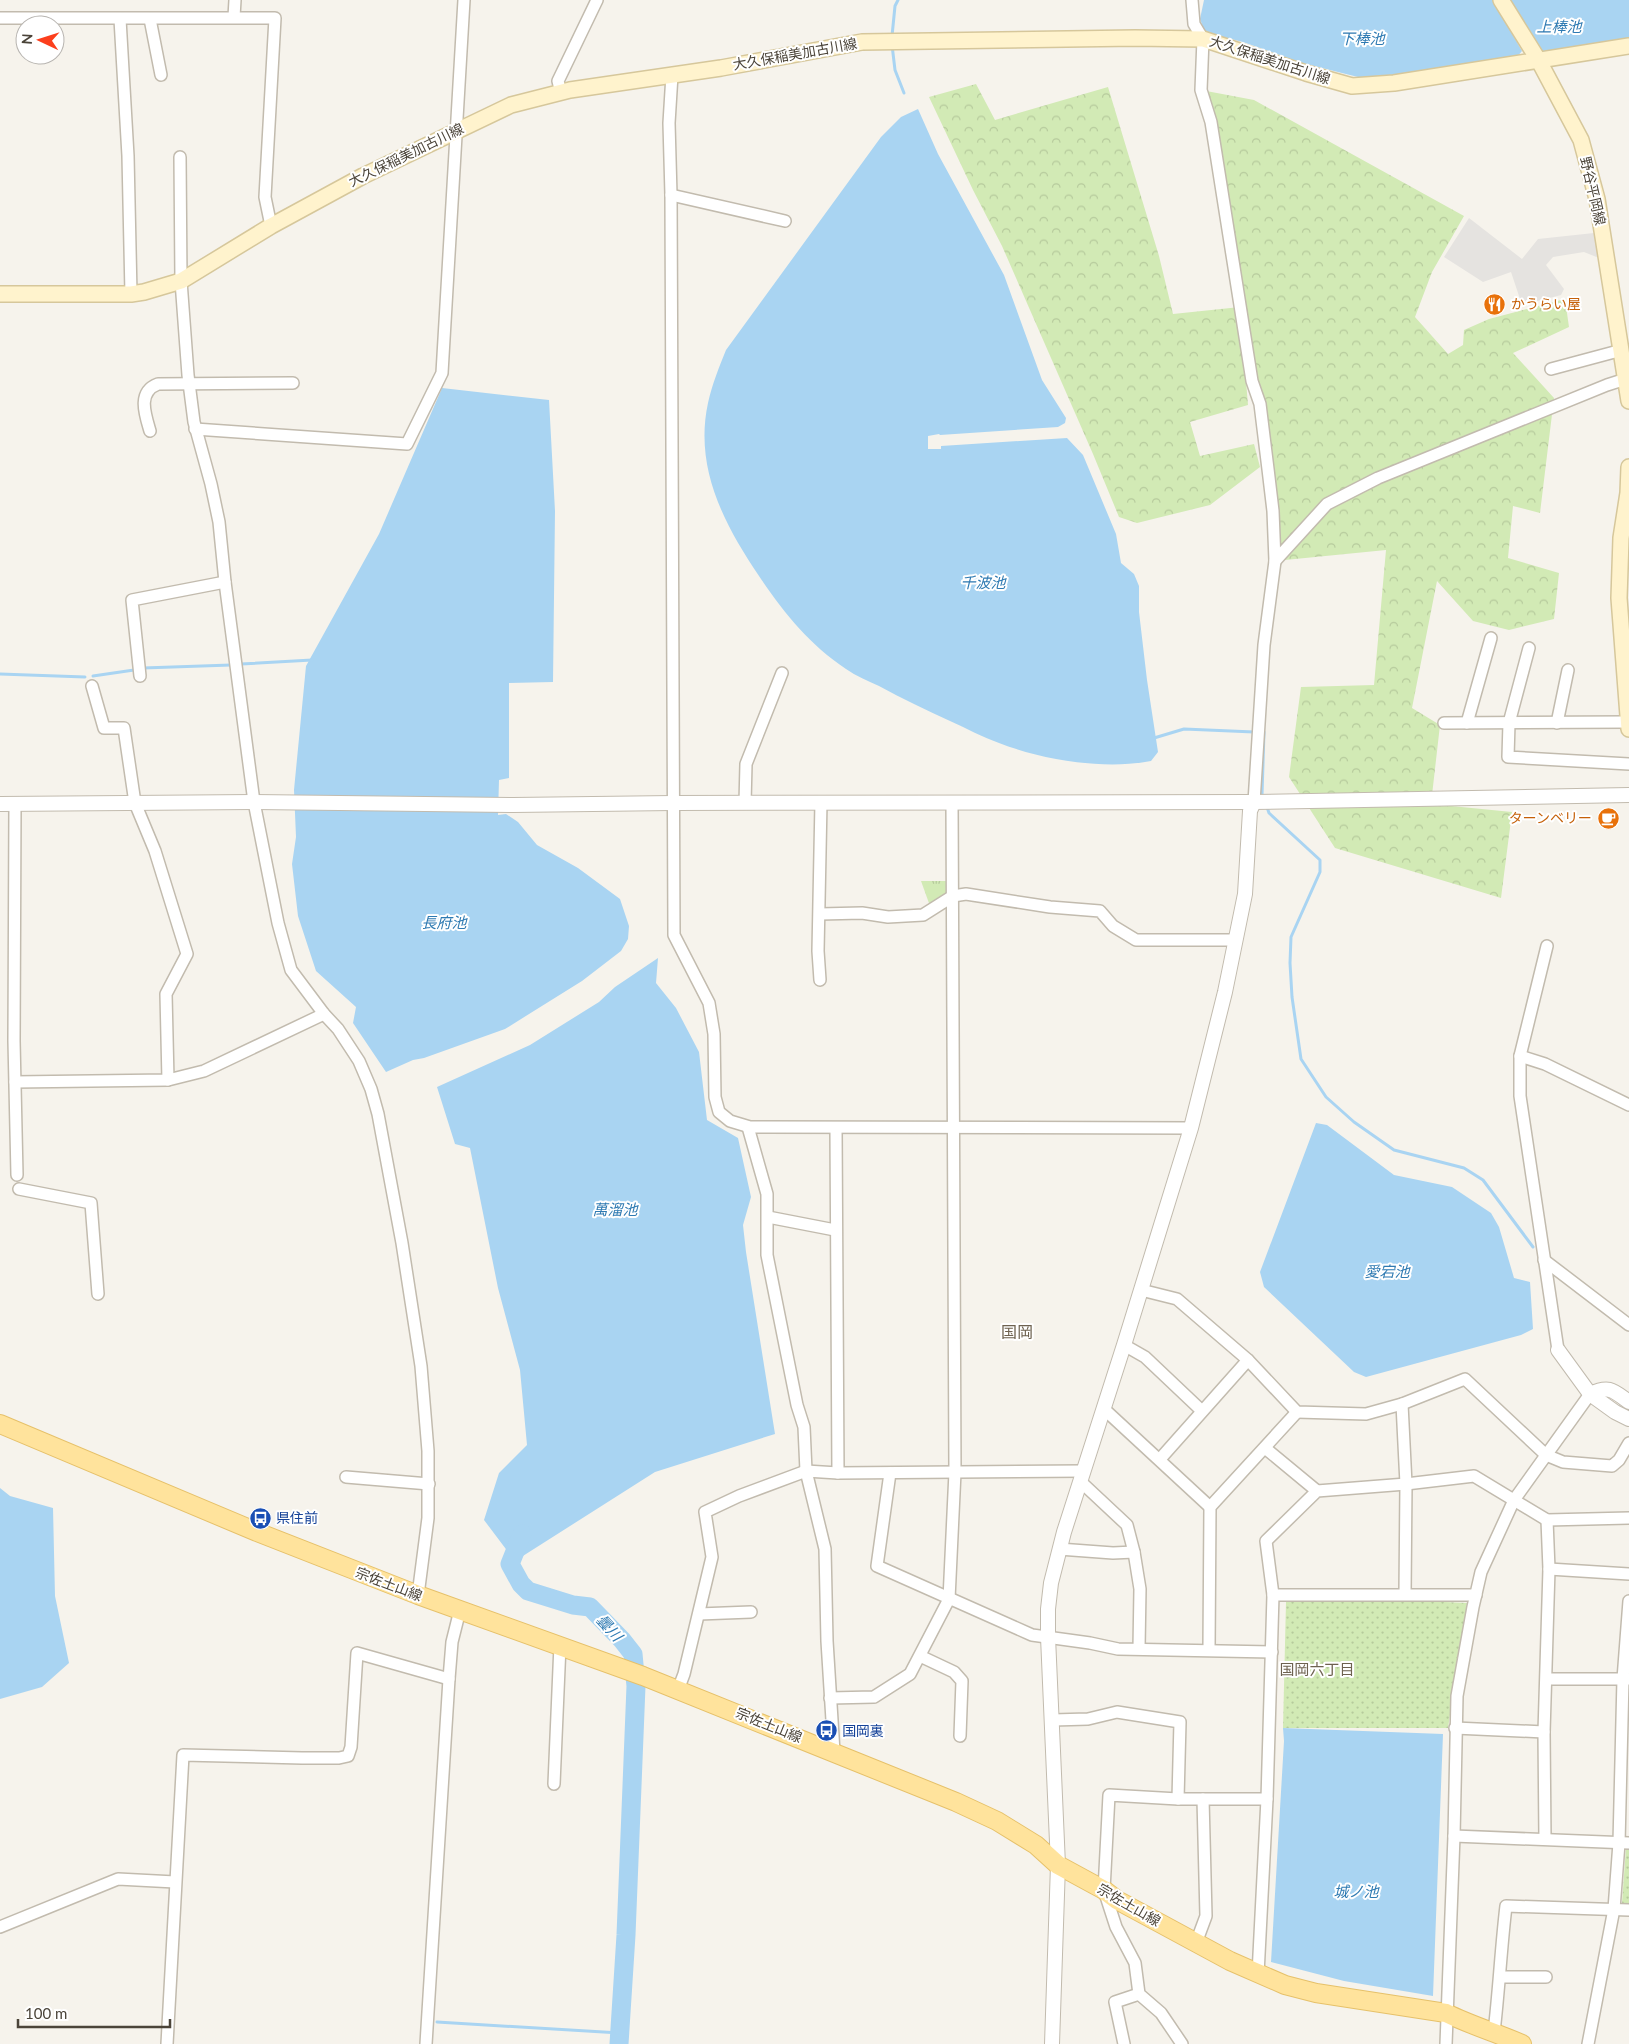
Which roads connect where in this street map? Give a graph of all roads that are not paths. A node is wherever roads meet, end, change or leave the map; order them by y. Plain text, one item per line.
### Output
1 (236, 0) edge
2 (464, 0) edge
3 (596, 0) edge
4 (1192, 0) edge
5 (1501, 0) edge
6 (234, 17) junction
7 (0, 18) edge
8 (120, 19) junction
9 (150, 19) junction
10 (1203, 39) junction
11 (1629, 46) edge
12 (1539, 61) junction
13 (161, 75) dead end
14 (672, 75) junction
15 (560, 93) junction
16 (457, 130) junction
17 (180, 157) dead end
18 (671, 195) junction
19 (785, 221) dead end
20 (271, 226) junction
21 (181, 280) junction
22 (0, 294) edge
23 (131, 294) junction
24 (1622, 350) junction
25 (1551, 369) dead end
26 (1628, 379) edge
27 (188, 382) junction
28 (293, 384) dead end
29 (1629, 401) edge
30 (195, 430) junction
31 (150, 431) dead end
32 (1629, 467) edge
33 (1275, 561) junction
34 (225, 582) junction
35 (1491, 638) dead end
36 (1530, 648) dead end
37 (1568, 670) dead end
38 (782, 673) dead end
39 (140, 676) dead end
40 (92, 686) dead end
41 (1628, 722) edge
42 (1444, 723) dead end
43 (1467, 723) junction
44 (1509, 723) junction
45 (1557, 723) junction
46 (1629, 729) edge
47 (1629, 764) edge
48 (1629, 795) edge
49 (254, 802) junction
50 (673, 802) junction
51 (745, 802) junction
52 (821, 802) junction
53 (952, 802) junction
54 (1254, 802) junction
55 (135, 803) junction
56 (0, 804) edge
57 (15, 804) junction
58 (953, 896) junction
59 (820, 914) junction
60 (1236, 940) junction
61 (1547, 946) dead end
62 (820, 980) dead end
63 (324, 1014) junction
64 (1520, 1056) junction
65 (168, 1080) junction
66 (15, 1082) junction
67 (1629, 1105) edge
68 (954, 1126) junction
69 (748, 1127) junction
70 (836, 1128) junction
71 (1191, 1128) junction
72 (17, 1175) dead end
73 (19, 1189) dead end
74 (768, 1217) junction
75 (835, 1230) junction
76 (1544, 1260) junction
77 (1141, 1290) junction
78 (98, 1294) dead end
79 (1629, 1325) edge
80 (1124, 1345) junction
81 (1558, 1350) joint
82 (1248, 1360) junction
83 (1590, 1394) junction
84 (1629, 1402) edge
85 (1402, 1404) junction
86 (1104, 1409) junction
87 (1202, 1411) junction
88 (1297, 1412) junction
89 (1629, 1419) edge
90 (0, 1424) edge
91 (1629, 1443) edge
92 (1265, 1448) junction
93 (1546, 1455) junction
94 (1160, 1459) junction
95 (806, 1471) junction
96 (955, 1472) junction
97 (838, 1473) junction
98 (890, 1473) junction
99 (1082, 1476) junction
100 (346, 1478) dead end
101 (429, 1484) junction
102 (1406, 1484) junction
103 (1317, 1491) junction
104 (1514, 1500) junction
105 (1210, 1506) junction
106 (1629, 1518) edge
107 (1547, 1520) junction
108 (1059, 1549) junction
109 (1134, 1552) junction
110 (1549, 1568) junction
111 (1629, 1574) edge
112 (1404, 1594) junction
113 (418, 1595) junction
114 (1273, 1595) junction
115 (1476, 1595) junction
116 (949, 1599) junction
117 (1629, 1601) edge
118 (460, 1610) junction
119 (751, 1612) dead end
120 (699, 1614) junction
121 (1048, 1637) junction
122 (560, 1645) junction
123 (1139, 1648) junction
124 (1209, 1650) junction
125 (1272, 1652) junction
126 (920, 1656) junction
127 (1547, 1679) junction
128 (1626, 1679) edge
129 (449, 1680) junction
130 (678, 1690) junction
131 (830, 1698) junction
132 (1053, 1720) junction
133 (1455, 1728) junction
134 (1544, 1732) junction
135 (960, 1736) dead end
136 (834, 1752) junction
137 (554, 1784) dead end
138 (1625, 1788) edge
139 (1178, 1799) junction
140 (1203, 1799) junction
141 (1268, 1799) junction
142 (1454, 1836) junction
143 (1545, 1839) junction
144 (1624, 1843) edge
145 (1058, 1865) junction
146 (175, 1882) junction
147 (1104, 1890) junction
148 (1614, 1909) junction
149 (1629, 1910) edge
150 (0, 1927) edge
151 (1196, 1943) junction
152 (1258, 1974) junction
153 (1501, 1977) junction
154 (1546, 1977) dead end
155 (1138, 1994) junction
156 (1446, 2013) junction
157 (1494, 2032) junction
158 (167, 2044) edge
159 (426, 2044) edge
160 (1052, 2044) edge
161 (1124, 2044) edge
162 (1182, 2044) edge
163 (1446, 2044) edge
164 (1522, 2044) edge
165 (1588, 2044) edge

1 - 6 street
2 - 16 street
3 - 15 street
4 - 10 street
5 - 12 main road, 野谷平岡線
6 - 9 street
6 - 20 street
7 - 8 street
8 - 9 street
8 - 23 street
9 - 13 street
10 - 12 main road, 大久保稲美加古川線
10 - 14 main road, 大久保稲美加古川線
10 - 33 street
11 - 12 main road, 大久保稲美加古川線
12 - 24 main road, 野谷平岡線
14 - 15 main road, 大久保稲美加古川線
14 - 18 street
15 - 16 main road, 大久保稲美加古川線
16 - 20 main road, 大久保稲美加古川線
16 - 30 street
17 - 21 street
18 - 19 street
18 - 50 street
20 - 21 main road, 大久保稲美加古川線
21 - 23 main road, 大久保稲美加古川線
21 - 27 street
22 - 23 main road, 大久保稲美加古川線
24 - 25 street
24 - 26 main road, 野谷平岡線
26 - 29 main road, 野谷平岡線
26 - 33 street
27 - 28 street
27 - 30 street
27 - 31 street
30 - 34 street
32 - 41 main road
33 - 54 street
34 - 39 street
34 - 49 street
35 - 43 street
36 - 44 street
37 - 45 street
38 - 51 street
40 - 55 street
41 - 45 street
41 - 46 main road
42 - 43 street
43 - 44 street
44 - 45 street
44 - 47 street
48 - 54 street
49 - 50 street
49 - 55 street
49 - 63 street
50 - 51 street
50 - 69 street
51 - 52 street
52 - 53 street
52 - 59 street
53 - 54 street
53 - 58 street
54 - 60 street
55 - 57 street
55 - 65 street
56 - 57 street
57 - 66 street
58 - 59 street
58 - 60 street
58 - 68 street
59 - 62 street
60 - 71 street
61 - 64 street
63 - 65 street
63 - 101 street
64 - 67 street
64 - 76 street
65 - 66 street
66 - 72 street
68 - 70 street
68 - 71 street
68 - 96 street
69 - 70 street
69 - 74 street
70 - 75 street
71 - 77 street
73 - 78 street
74 - 75 street
74 - 95 street
75 - 97 street
76 - 79 street
76 - 81 street
77 - 80 street
77 - 82 street
80 - 86 street
80 - 87 street
81 - 83 street
82 - 87 street
82 - 88 street
83 - 84 street
83 - 89 street
83 - 93 street
85 - 88 street
85 - 93 street
85 - 102 street
86 - 94 street
86 - 99 street
87 - 94 street
88 - 92 street
90 - 113 main road, 宗佐土山線
91 - 93 street
92 - 103 street
92 - 105 street
93 - 104 street
94 - 105 street
95 - 97 street
95 - 120 street
95 - 131 street
96 - 98 street
96 - 99 street
96 - 116 street
97 - 98 street
98 - 116 street
99 - 108 street
99 - 109 street
100 - 101 street
101 - 113 street
102 - 103 street
102 - 104 street
102 - 112 street
103 - 114 street
104 - 107 street
104 - 115 street
105 - 124 street
106 - 107 street
107 - 110 street
108 - 109 street
108 - 121 street
109 - 123 street
110 - 111 street
110 - 127 street
112 - 114 street
112 - 115 street
113 - 118 main road, 宗佐土山線
114 - 125 street
115 - 133 street
116 - 121 street
116 - 126 street
117 - 128 street
118 - 122 main road, 宗佐土山線
118 - 129 street
119 - 120 street
120 - 130 street
121 - 123 street
121 - 132 street
122 - 130 main road, 宗佐土山線
122 - 137 street
123 - 124 street
124 - 125 street
125 - 141 street
126 - 131 street
126 - 135 street
127 - 128 street
127 - 134 street
128 - 138 street
129 - 146 street
129 - 159 street
130 - 136 main road, 宗佐土山線
131 - 136 street
132 - 139 street
132 - 145 street
133 - 134 street
133 - 142 street
134 - 143 street
136 - 145 main road, 宗佐土山線
138 - 144 street
139 - 140 street
139 - 147 street
140 - 141 street
140 - 151 street
141 - 152 street
142 - 143 street
142 - 156 street
143 - 144 street
144 - 148 street
145 - 147 main road, 宗佐土山線
145 - 160 street
146 - 150 street
146 - 158 street
147 - 151 main road, 宗佐土山線
147 - 155 street
148 - 149 street
148 - 153 street
148 - 165 street
151 - 152 main road, 宗佐土山線
152 - 156 main road, 宗佐土山線
153 - 154 street
153 - 157 street
155 - 161 street
155 - 162 street
156 - 157 main road, 宗佐土山線
156 - 163 street
157 - 164 main road, 宗佐土山線

